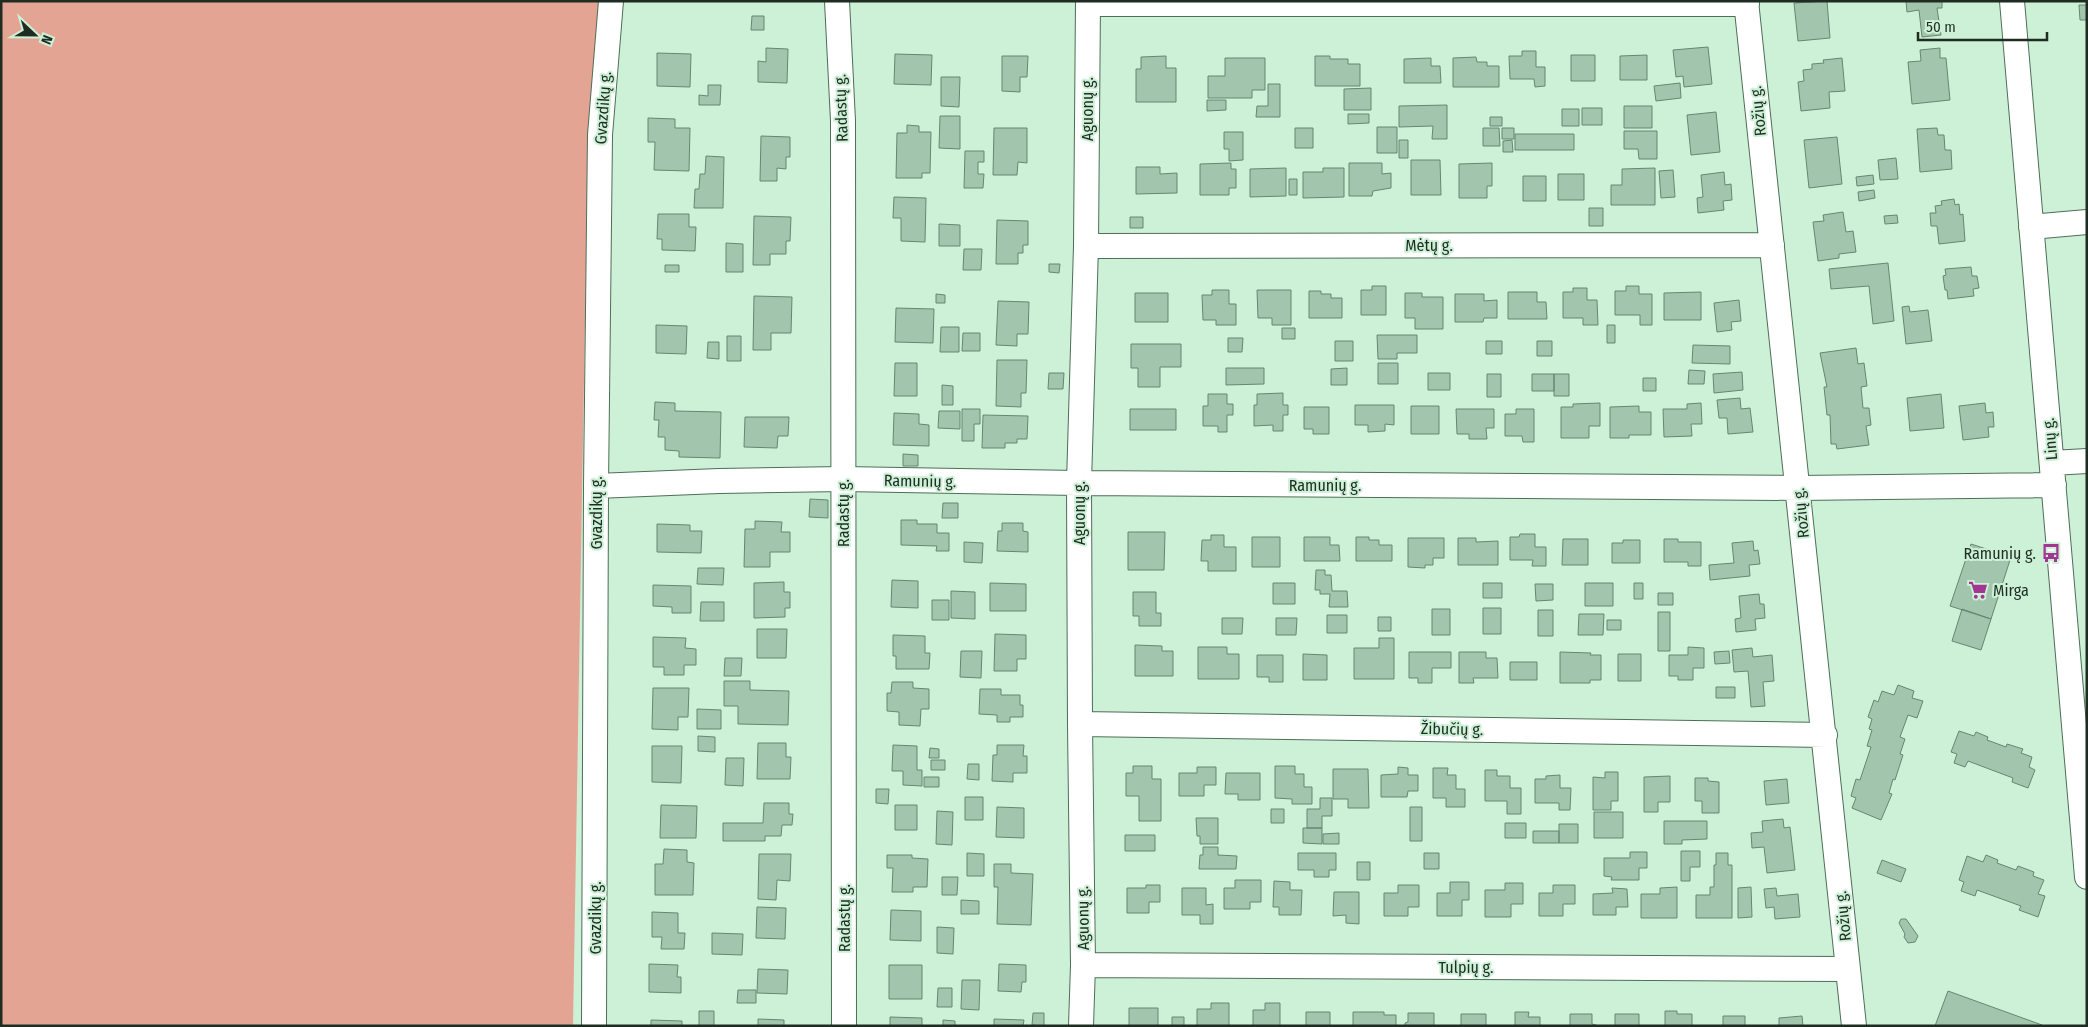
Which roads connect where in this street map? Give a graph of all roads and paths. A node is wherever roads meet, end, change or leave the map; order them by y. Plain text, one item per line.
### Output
1 (610, 1) edge
2 (838, 1) edge
3 (2012, 1) edge
4 (1088, 3) edge
5 (1746, 3) edge
6 (2087, 222) edge
7 (2032, 227) junction
8 (1772, 245) junction
9 (1086, 246) junction
10 (2087, 461) edge
11 (2053, 474) junction
12 (843, 479) junction
13 (1079, 483) junction
14 (596, 486) junction
15 (1798, 488) junction
16 (2080, 704) edge
17 (1080, 724) junction
18 (1825, 735) junction
19 (2087, 877) edge
20 (1083, 965) junction
21 (1848, 969) junction
22 (594, 1026) edge
23 (844, 1026) edge
24 (1082, 1026) edge
25 (1854, 1026) edge

1 - 14 street, Gvazdikų g.
2 - 12 street, Radastų g.
3 - 7 street, Linų g.
4 - 5 street
4 - 9 street, Aguonų g.
5 - 8 street, Rožių g.
6 - 7 street
7 - 11 street, Linų g.
8 - 9 street, Mėtų g.
8 - 15 street, Rožių g.
9 - 13 street, Aguonų g.
10 - 11 street, Ramunių g.
11 - 15 street, Ramunių g.
11 - 16 street, Linų g.
12 - 13 street, Ramunių g.
12 - 14 street, Ramunių g.
12 - 23 street, Radastų g.
13 - 15 street, Ramunių g.
13 - 17 street, Aguonų g.
14 - 22 street, Gvazdikų g.
15 - 18 street, Rožių g.
16 - 19 street, Linų g.
17 - 18 street, Žibučių g.
17 - 20 street, Aguonų g.
18 - 21 street, Rožių g.
20 - 21 street, Tulpių g.
20 - 24 street, Aguonų g.
21 - 25 street, Rožių g.

